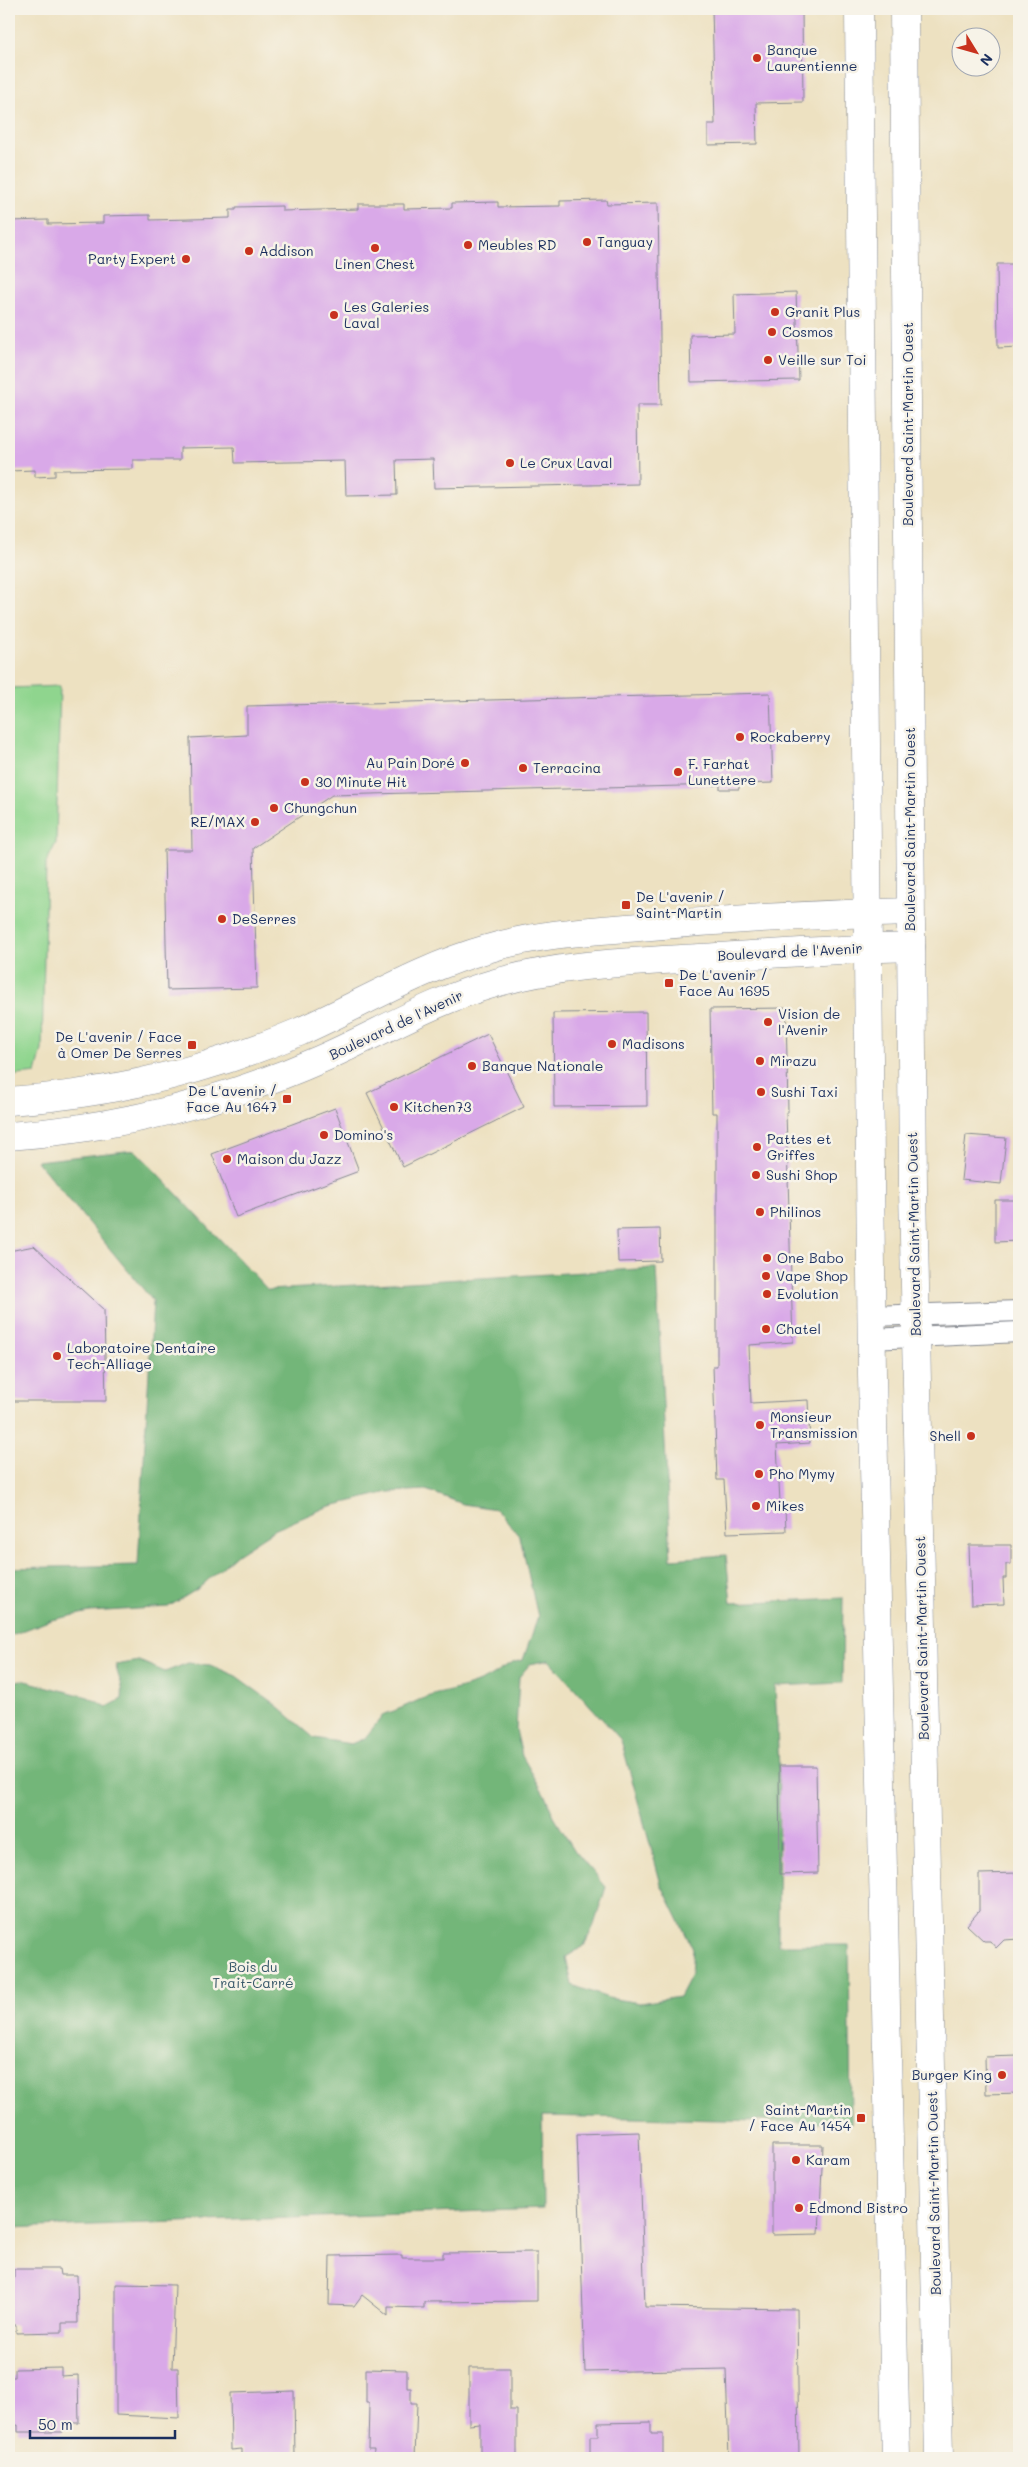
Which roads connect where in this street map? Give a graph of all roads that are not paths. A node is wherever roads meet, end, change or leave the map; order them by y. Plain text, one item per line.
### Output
1 (859, 9) edge
2 (904, 9) edge
3 (910, 912) junction
4 (867, 913) junction
5 (911, 947) junction
6 (867, 948) junction
7 (9, 1101) edge
8 (9, 1136) edge
9 (1019, 1311) edge
10 (916, 1325) junction
11 (871, 1327) junction
12 (1019, 1332) edge
13 (896, 2458) edge
14 (940, 2458) edge

1 - 4 main road
2 - 3 main road, Boulevard Saint-Martin Ouest
3 - 4 main road
3 - 5 main road, Boulevard Saint-Martin Ouest
4 - 6 main road
4 - 7 main road
5 - 6 main road, Boulevard de l'Avenir
5 - 10 main road, Boulevard Saint-Martin Ouest
6 - 8 main road, Boulevard de l'Avenir
6 - 11 main road
9 - 10 street
10 - 11 street
10 - 12 street
10 - 14 main road, Boulevard Saint-Martin Ouest
11 - 13 main road

